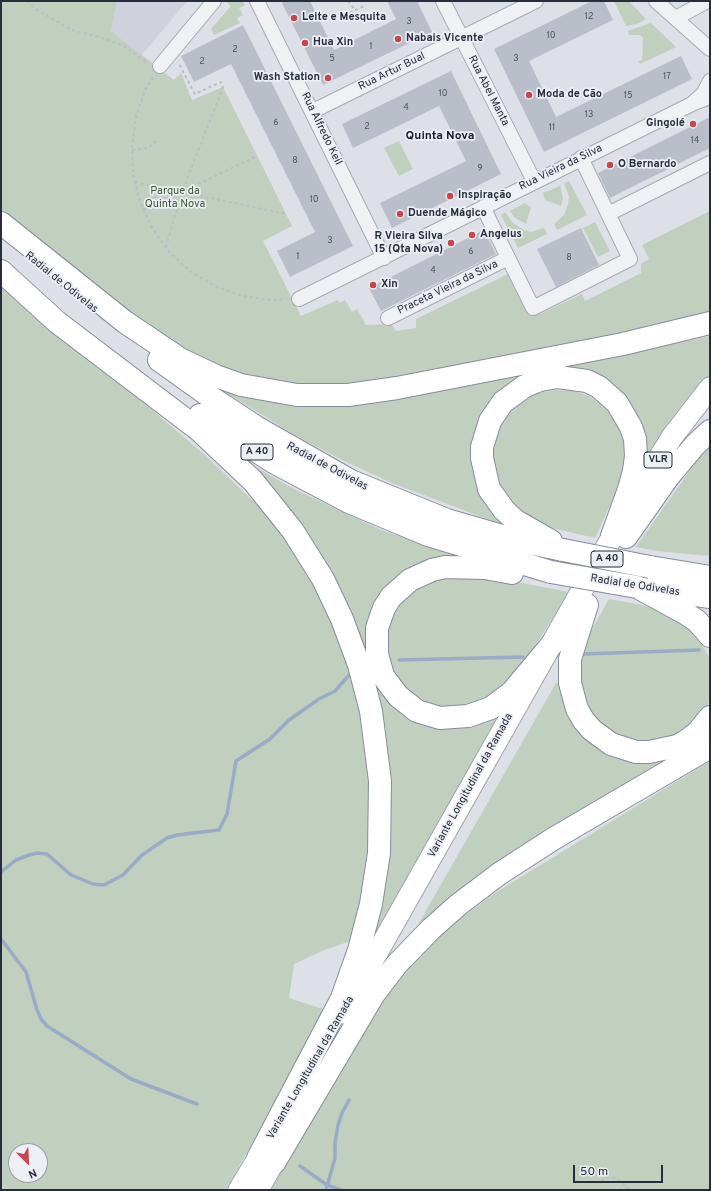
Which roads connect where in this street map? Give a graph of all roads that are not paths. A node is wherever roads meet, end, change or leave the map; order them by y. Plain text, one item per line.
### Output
1 (214, 1) edge
2 (257, 1) edge
3 (443, 1) edge
4 (536, 1) edge
5 (656, 1) edge
6 (707, 1) edge
7 (676, 18) junction
8 (461, 38) junction
9 (710, 49) edge
10 (158, 68) road end
11 (710, 81) edge
12 (710, 97) edge
13 (694, 103) junction
14 (313, 111) junction
15 (581, 158) junction
16 (710, 163) edge
17 (534, 181) junction
18 (483, 207) junction
19 (608, 214) junction
20 (1, 223) edge
21 (1, 235) edge
22 (384, 258) junction
23 (508, 258) junction
24 (1, 261) edge
25 (1, 271) edge
26 (299, 299) road end
27 (388, 318) dead end
28 (710, 323) edge
29 (710, 388) edge
30 (710, 405) edge
31 (710, 432) edge
32 (619, 537) junction
33 (563, 550) junction
34 (710, 566) edge
35 (650, 567) junction
36 (551, 572) junction
37 (710, 577) edge
38 (637, 587) junction
39 (710, 597) edge
40 (587, 605) junction
41 (710, 636) edge
42 (553, 643) junction
43 (710, 717) edge
44 (710, 747) edge
45 (266, 1160) junction
46 (240, 1190) edge
47 (258, 1190) edge

1 - 10 street
2 - 14 street, Rua Alfredo Keil
3 - 8 street, Rua Abel Manta
4 - 8 street, Rua Artur Bual
5 - 7 street
6 - 7 street
7 - 9 street
8 - 14 street, Rua Artur Bual
8 - 17 street, Rua Abel Manta
11 - 13 street, Rua Vieira da Silva
12 - 13 street, Rua Vieira da Silva
13 - 15 street, Rua Vieira da Silva
14 - 22 street, Rua Alfredo Keil
15 - 17 street, Rua Vieira da Silva
15 - 19 street, Praceta Vieira da Silva
16 - 19 street
17 - 18 street, Rua Vieira da Silva
18 - 22 street, Rua Vieira da Silva
18 - 23 street, Praceta Vieira da Silva
19 - 23 street, Praceta Vieira da Silva
20 - 28 highway
21 - 33 highway, Radial de Odivelas / A 40
22 - 26 street, Rua Vieira da Silva
23 - 27 street, Praceta Vieira da Silva
24 - 36 highway, Radial de Odivelas / A 40
25 - 45 highway
29 - 32 main road, Variante Longitudinal da Ramada / VLR
30 - 32 main road, Variante Longitudinal da Ramada / VLR
31 - 32 highway
32 - 33 highway
32 - 40 main road, Variante Longitudinal da Ramada / VLR
32 - 42 main road, Variante Longitudinal da Ramada / VLR
33 - 35 highway, Radial de Odivelas / A 40, bridge
34 - 35 highway
35 - 37 highway, Radial de Odivelas / A 40
36 - 38 highway, Radial de Odivelas / A 40, bridge
36 - 42 highway
38 - 39 highway, Radial de Odivelas / A 40
38 - 41 highway
40 - 43 highway
40 - 45 main road, Variante Longitudinal da Ramada
42 - 45 main road, Variante Longitudinal da Ramada
44 - 45 highway
45 - 46 main road, Variante Longitudinal da Ramada
45 - 47 main road, Variante Longitudinal da Ramada

